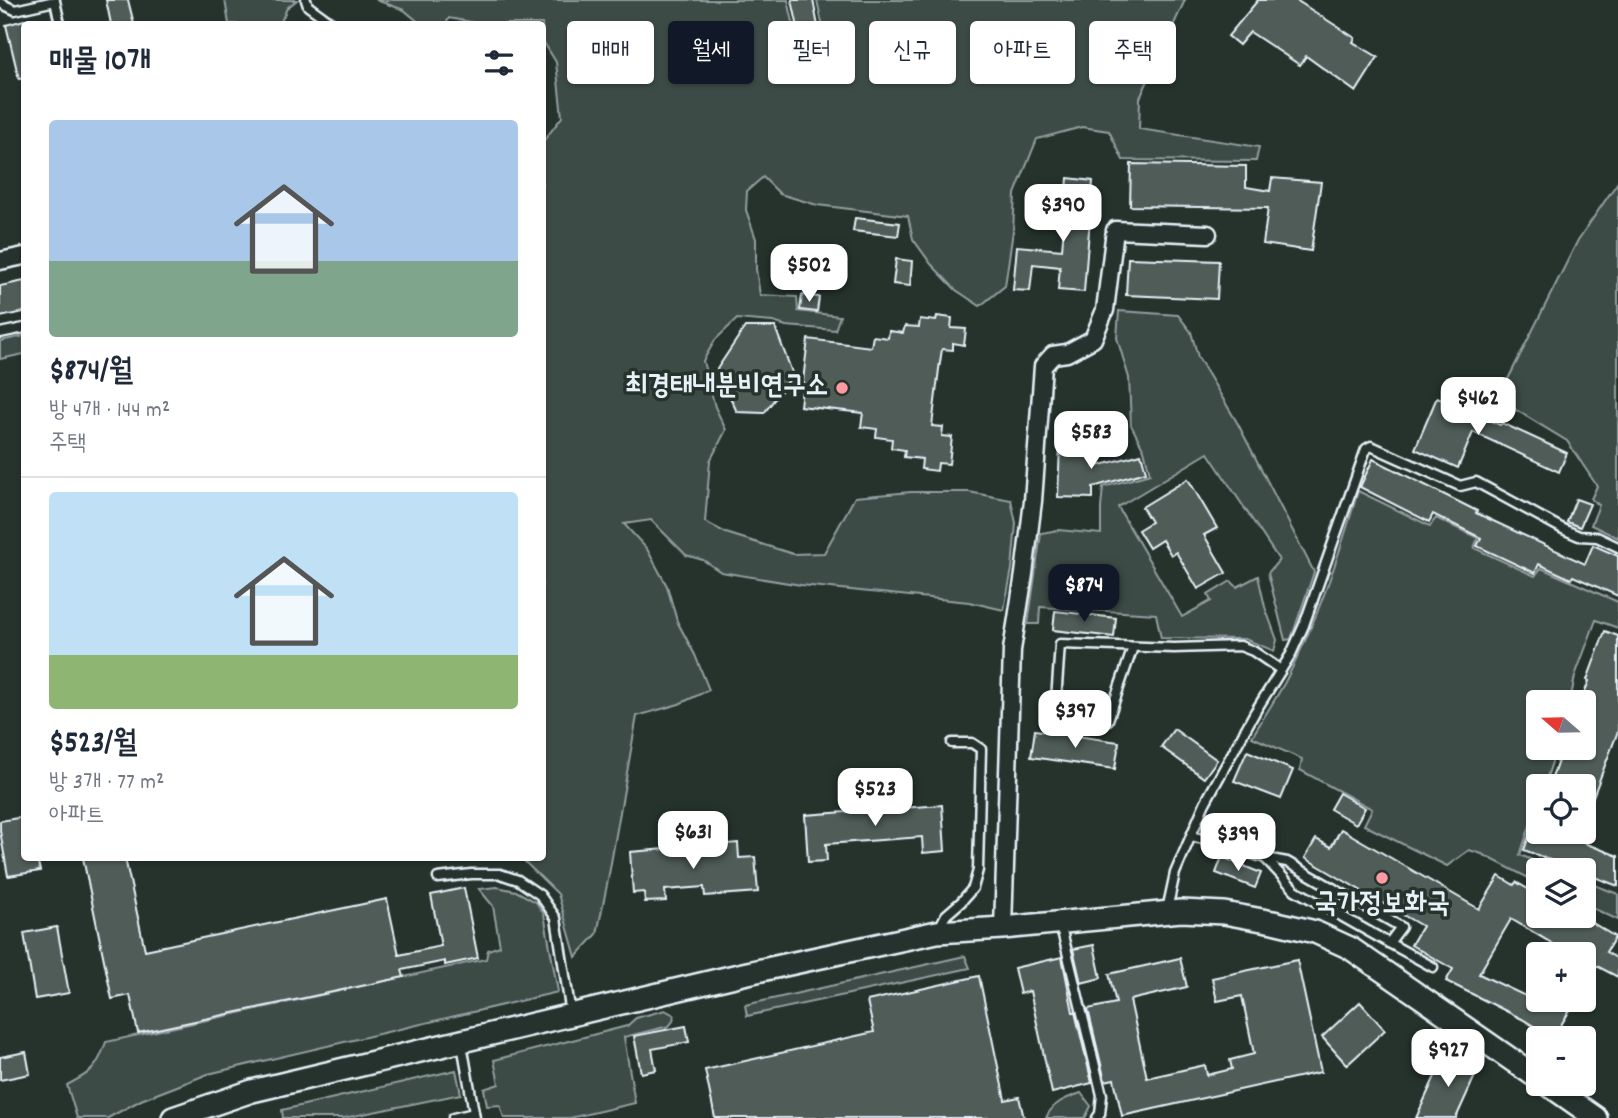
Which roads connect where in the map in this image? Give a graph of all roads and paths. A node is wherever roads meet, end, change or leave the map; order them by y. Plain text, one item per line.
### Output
1 (306, 0) edge
2 (0, 3) edge
3 (59, 21) edge
4 (329, 21) edge
5 (1208, 233) dead end
6 (21, 257) edge
7 (0, 261) edge
8 (21, 329) edge
9 (0, 333) edge
10 (1618, 547) edge
11 (1133, 647) junction
12 (1281, 670) junction
13 (952, 743) dead end
14 (1191, 836) junction
15 (1265, 858) junction
16 (438, 878) dead end
17 (1167, 912) junction
18 (1060, 923) junction
19 (1003, 928) junction
20 (936, 932) junction
21 (1390, 943) junction
22 (1433, 967) dead end
23 (571, 1014) junction
24 (462, 1041) junction
25 (1526, 1070) edge
26 (1565, 1096) edge
27 (475, 1115) edge
28 (173, 1118) edge
29 (453, 1118) edge
30 (1097, 1118) edge
31 (1596, 1118) edge

1 - 4 lane
2 - 3 lane
5 - 19 street
6 - 7 street
8 - 9 lane
10 - 12 lane
11 - 11 lane
11 - 12 lane
12 - 14 lane
13 - 20 lane
14 - 15 lane
14 - 17 lane
15 - 21 lane
15 - 21 lane
16 - 23 lane
17 - 18 street
17 - 25 street
18 - 19 street
18 - 30 lane
19 - 20 street
20 - 23 street
21 - 22 lane
23 - 24 street
24 - 27 lane
24 - 28 street
26 - 31 street
27 - 29 lane

